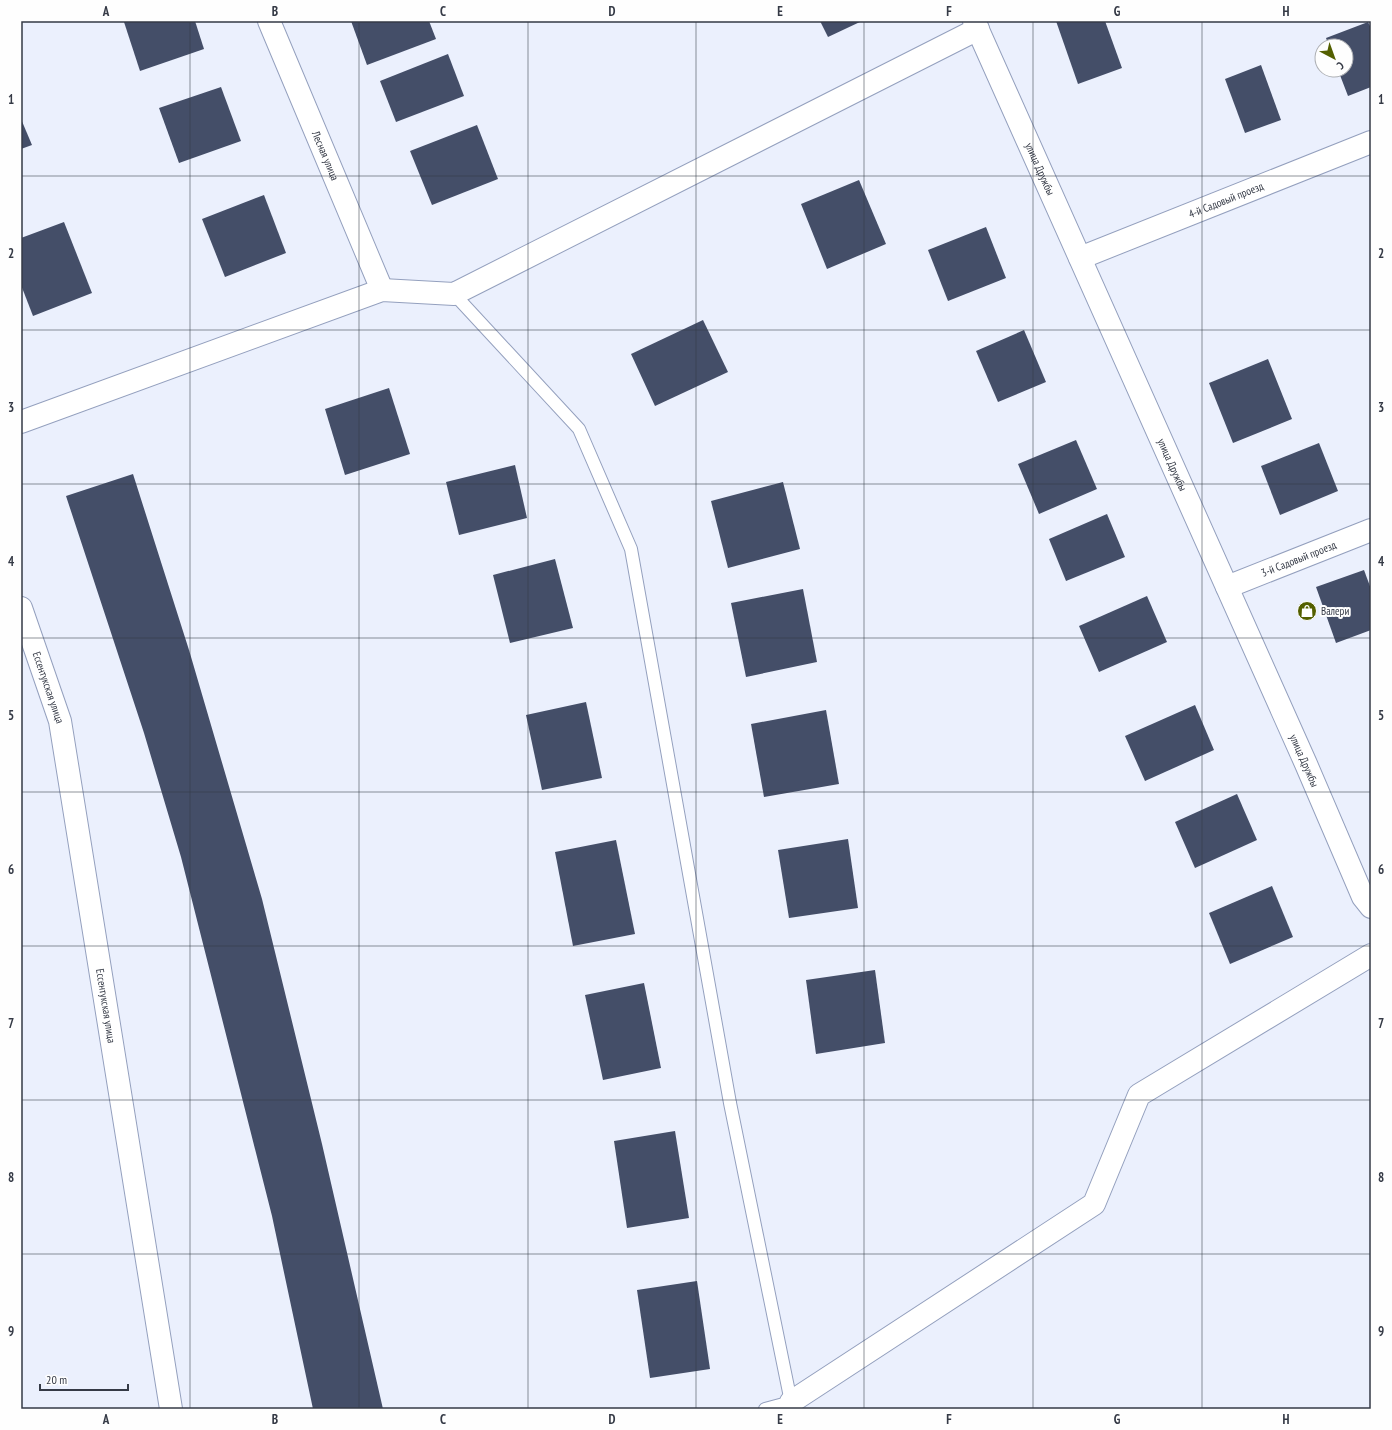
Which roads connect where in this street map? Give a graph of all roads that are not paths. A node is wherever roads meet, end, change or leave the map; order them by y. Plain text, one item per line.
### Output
1 (269, 21) edge
2 (976, 25) edge
3 (1371, 142) edge
4 (1080, 258) junction
5 (382, 290) junction
6 (454, 294) junction
7 (21, 422) edge
8 (1371, 530) edge
9 (1227, 587) junction
10 (21, 608) edge
11 (1371, 907) edge
12 (1371, 955) edge
13 (791, 1402) junction
14 (171, 1409) edge
15 (765, 1409) edge

1 - 5 street, Лесная улица
2 - 4 street, улица Дружбы
2 - 6 street
3 - 4 street, 4-й Садовый проезд
4 - 9 street, улица Дружбы
5 - 6 street
5 - 7 street
6 - 13 lane
8 - 9 street, 3-й Садовый проезд
9 - 11 street, улица Дружбы
10 - 14 street, Ессентукская улица
12 - 13 street
13 - 15 lane

